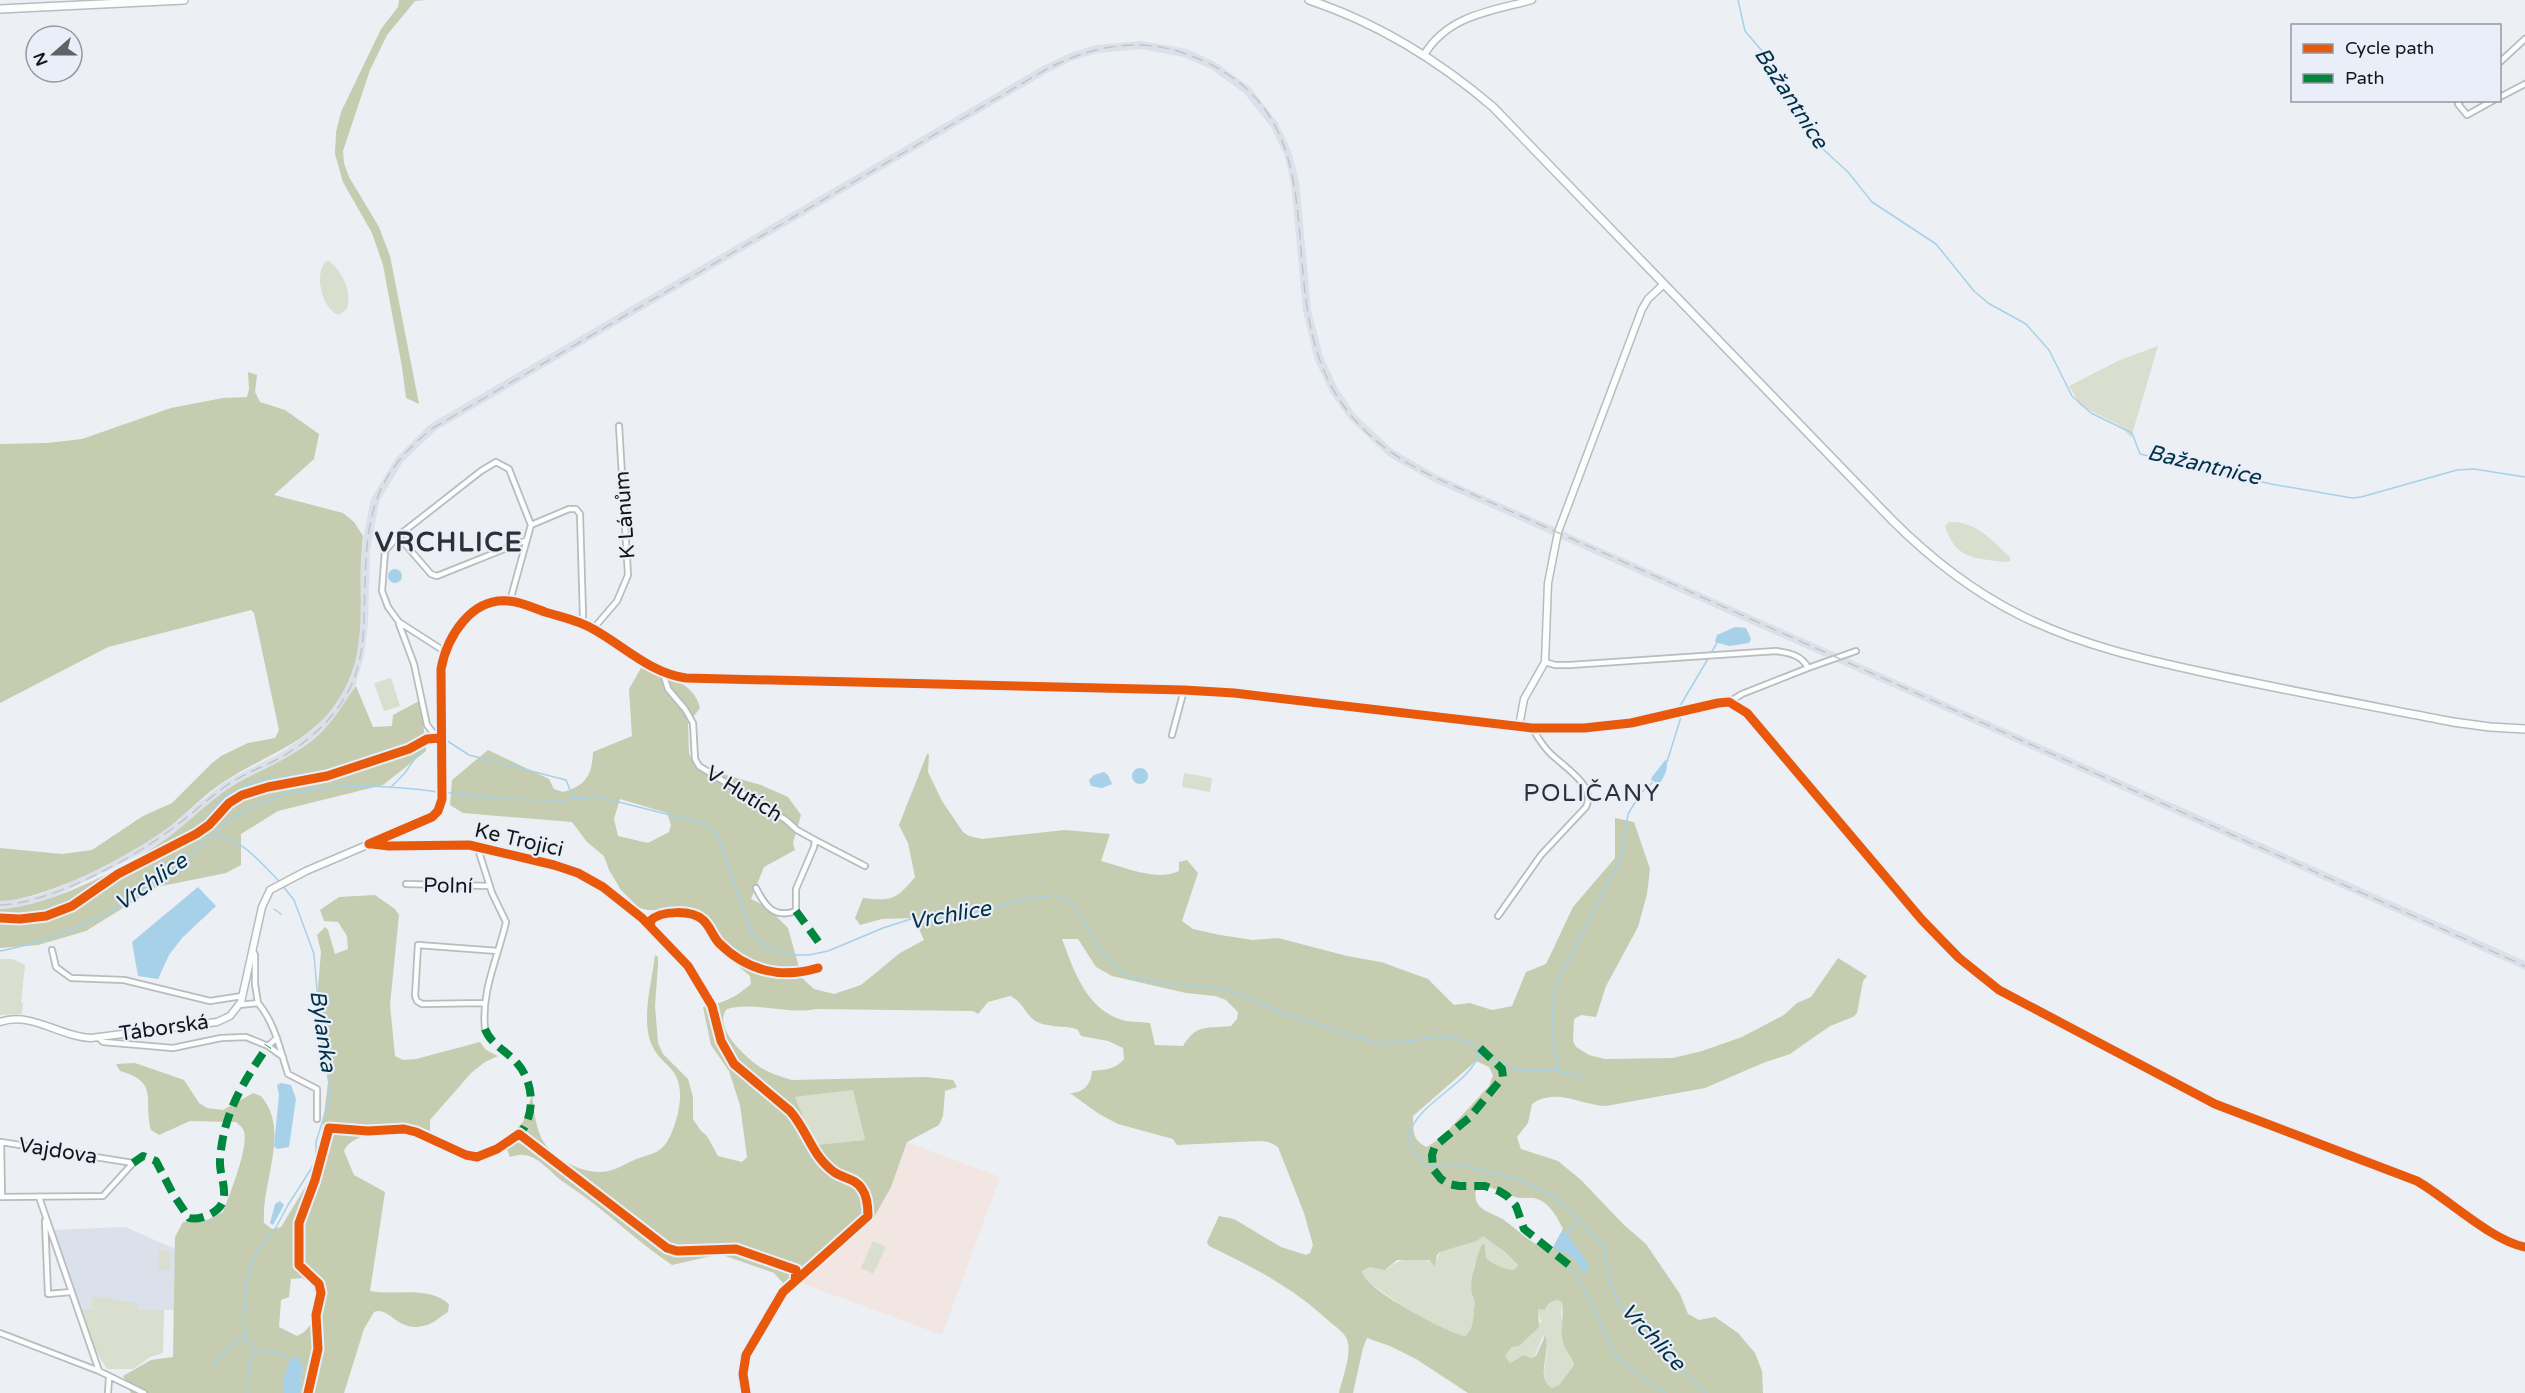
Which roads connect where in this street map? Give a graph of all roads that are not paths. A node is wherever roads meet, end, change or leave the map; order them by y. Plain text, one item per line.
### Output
1 (184, 0) edge
2 (1309, 0) edge
3 (1532, 0) edge
4 (0, 9) edge
5 (2525, 39) edge
6 (1424, 54) junction
7 (2501, 60) edge
8 (2525, 84) edge
9 (2501, 97) edge
10 (2460, 102) edge
11 (2490, 102) edge
12 (1665, 284) junction
13 (619, 426) dead end
14 (531, 525) junction
15 (398, 536) junction
16 (528, 540) junction
17 (510, 601) junction
18 (399, 622) junction
19 (580, 623) junction
20 (592, 629) junction
21 (444, 651) junction
22 (1856, 651) dead end
23 (1545, 662) junction
24 (1808, 668) junction
25 (663, 674) junction
26 (1184, 690) junction
27 (1729, 702) junction
28 (1519, 726) junction
29 (1532, 728) junction
30 (2525, 729) edge
31 (440, 734) junction
32 (1172, 735) dead end
33 (815, 840) junction
34 (369, 844) junction
35 (478, 849) junction
36 (865, 866) dead end
37 (406, 884) dead end
38 (490, 886) junction
39 (756, 888) dead end
40 (1498, 916) dead end
41 (52, 950) dead end
42 (253, 951) junction
43 (498, 951) junction
44 (242, 996) junction
45 (258, 1003) junction
46 (484, 1003) junction
47 (239, 1005) junction
48 (712, 1006) dead end
49 (0, 1022) edge
50 (485, 1029) dead end
51 (98, 1037) junction
52 (277, 1038) junction
53 (268, 1046) junction
54 (283, 1058) junction
55 (317, 1119) dead end
56 (1, 1197) edge
57 (39, 1197) junction
58 (45, 1215) junction
59 (2525, 1247) edge
60 (71, 1292) junction
61 (0, 1333) edge
62 (99, 1371) junction
63 (110, 1378) junction
64 (108, 1393) edge
65 (144, 1393) edge

1 - 4 main road
2 - 6 main road
3 - 6 street
5 - 7 street
6 - 12 main road
8 - 9 street
10 - 11 street
12 - 23 street
12 - 30 main road
13 - 20 street, K Lánům
14 - 15 street
14 - 16 street
14 - 19 street
15 - 16 street
15 - 18 street
16 - 17 street
17 - 19 street
17 - 21 street
18 - 21 street
18 - 31 street
19 - 20 street
20 - 25 street
21 - 31 street
22 - 24 street
23 - 24 street
23 - 28 street
24 - 27 street
25 - 26 street
25 - 33 street, V Hutích
26 - 28 street
26 - 32 street
27 - 29 street
27 - 59 street
28 - 29 street
29 - 40 street
31 - 34 street
33 - 36 street, V Hutích
33 - 39 street
34 - 35 street, Ke Trojici
34 - 42 street
35 - 38 street
35 - 48 street, Ke Trojici
37 - 38 street, Polní
38 - 43 street
41 - 44 street
42 - 44 street
42 - 45 street
43 - 46 street
43 - 46 street
44 - 47 street
45 - 47 street
45 - 52 street
46 - 50 street
47 - 51 street, Táborská
49 - 51 street, Táborská
51 - 53 street
52 - 53 street
52 - 54 street
53 - 54 street
54 - 55 street
56 - 57 street
56 - 57 street, Vajdova
57 - 58 street
58 - 60 street
58 - 60 street
60 - 62 street
61 - 62 street
62 - 63 street
63 - 64 street
63 - 65 street

